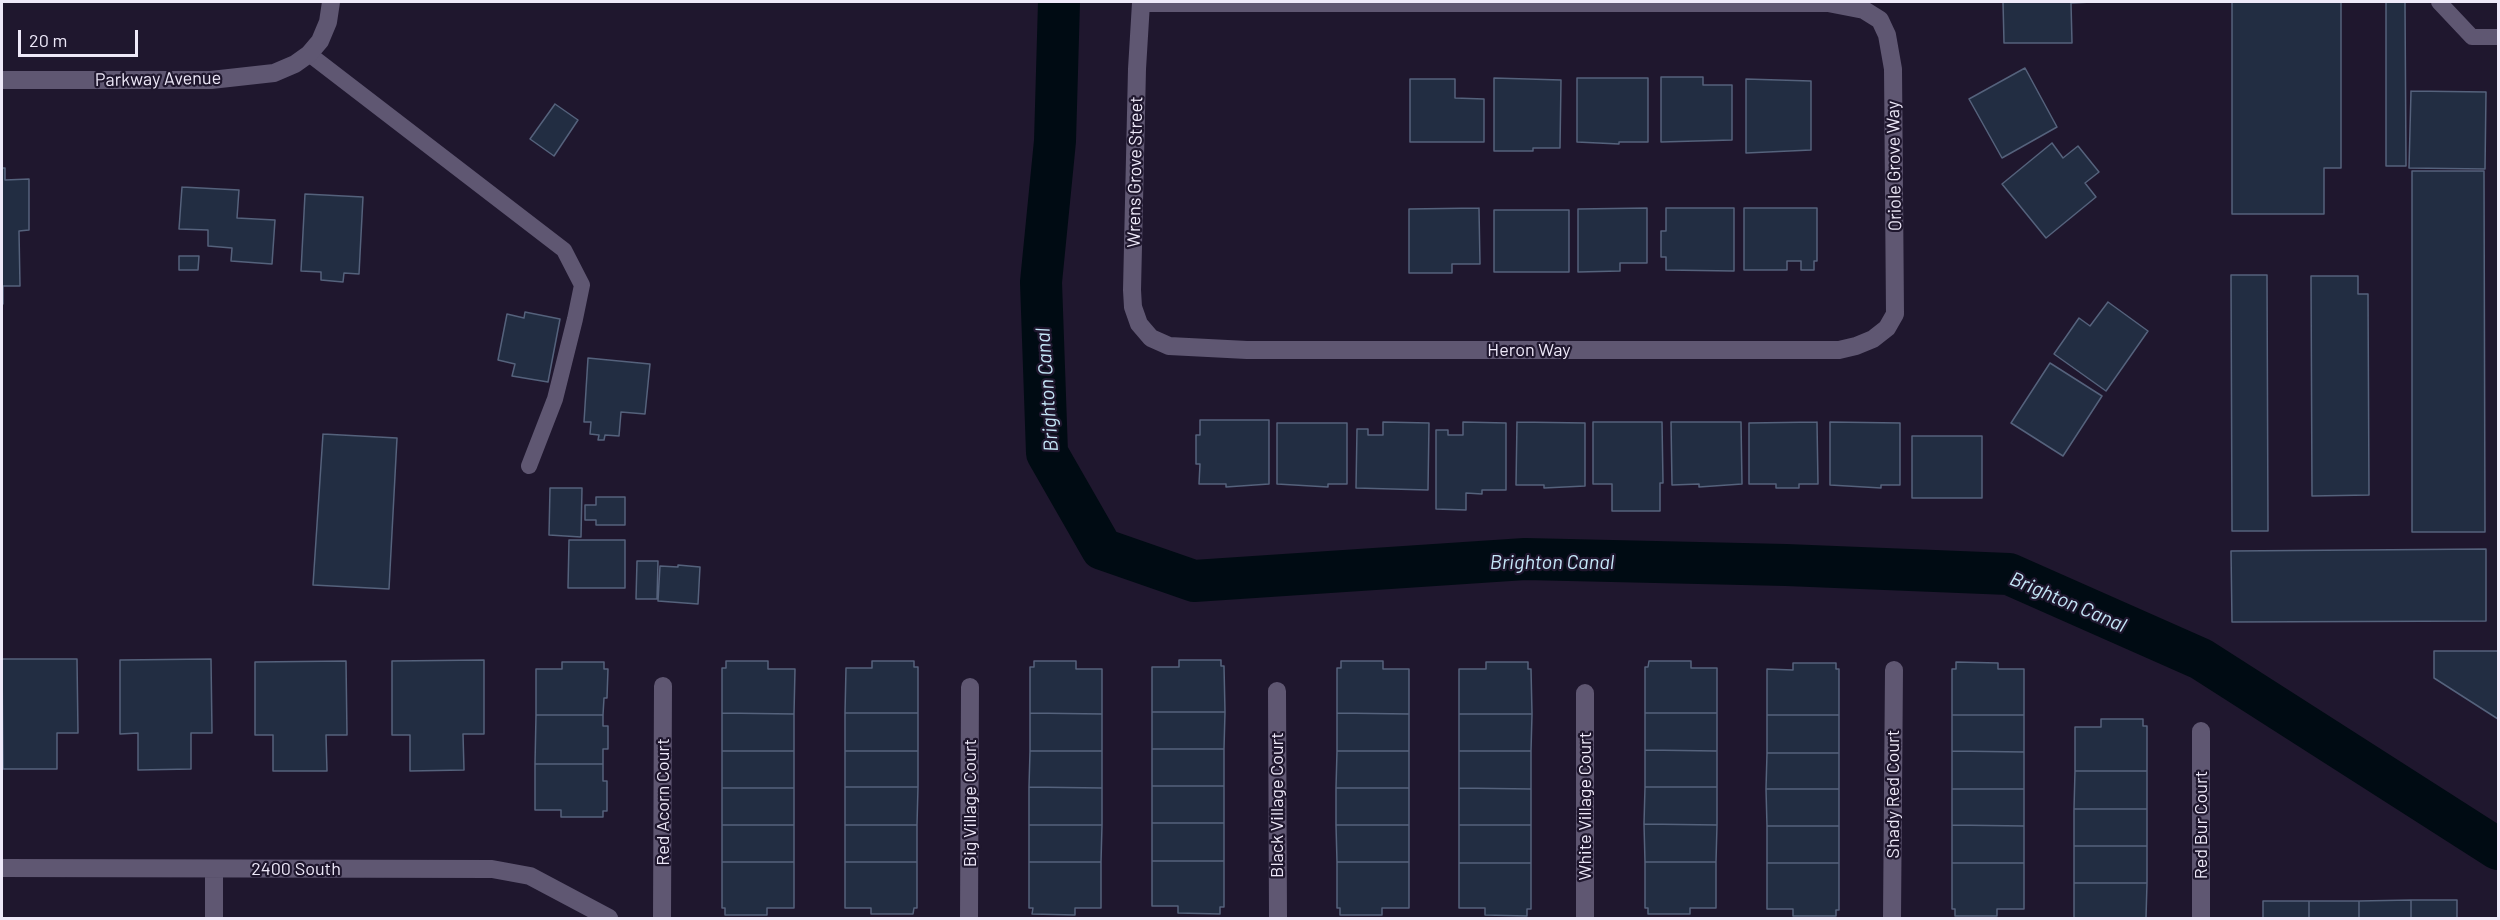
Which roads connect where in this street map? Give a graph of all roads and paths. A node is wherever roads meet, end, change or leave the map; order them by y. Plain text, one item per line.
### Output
1 (332, 2) edge
2 (1141, 2) edge
3 (2439, 2) edge
4 (2499, 37) edge
5 (309, 54) junction
6 (2, 80) edge
7 (1895, 314) joint
8 (1151, 338) joint
9 (529, 466) dead end
10 (1894, 670) dead end
11 (663, 686) dead end
12 (970, 687) dead end
13 (1277, 691) dead end
14 (1585, 693) dead end
15 (2200, 731) dead end
16 (2, 868) edge
17 (214, 870) junction
18 (214, 918) edge
19 (609, 918) edge
20 (662, 918) edge
21 (969, 918) edge
22 (1278, 918) edge
23 (1585, 918) edge
24 (1892, 918) edge
25 (2201, 918) edge

1 - 5 street
2 - 7 street, Oriole Grove Way
2 - 8 street, Wrens Grove Street
3 - 4 lane
5 - 6 street, Parkway Avenue
5 - 9 lane
7 - 8 street, Heron Way
10 - 24 street, Shady Red Court
11 - 20 street, Red Acorn Court
12 - 21 street, Big Village Court
13 - 22 street, Black Village Court
14 - 23 street, White Village Court
15 - 25 street, Red Bur Court
16 - 17 street, 2400 South
17 - 18 street
17 - 19 street, 2400 South

